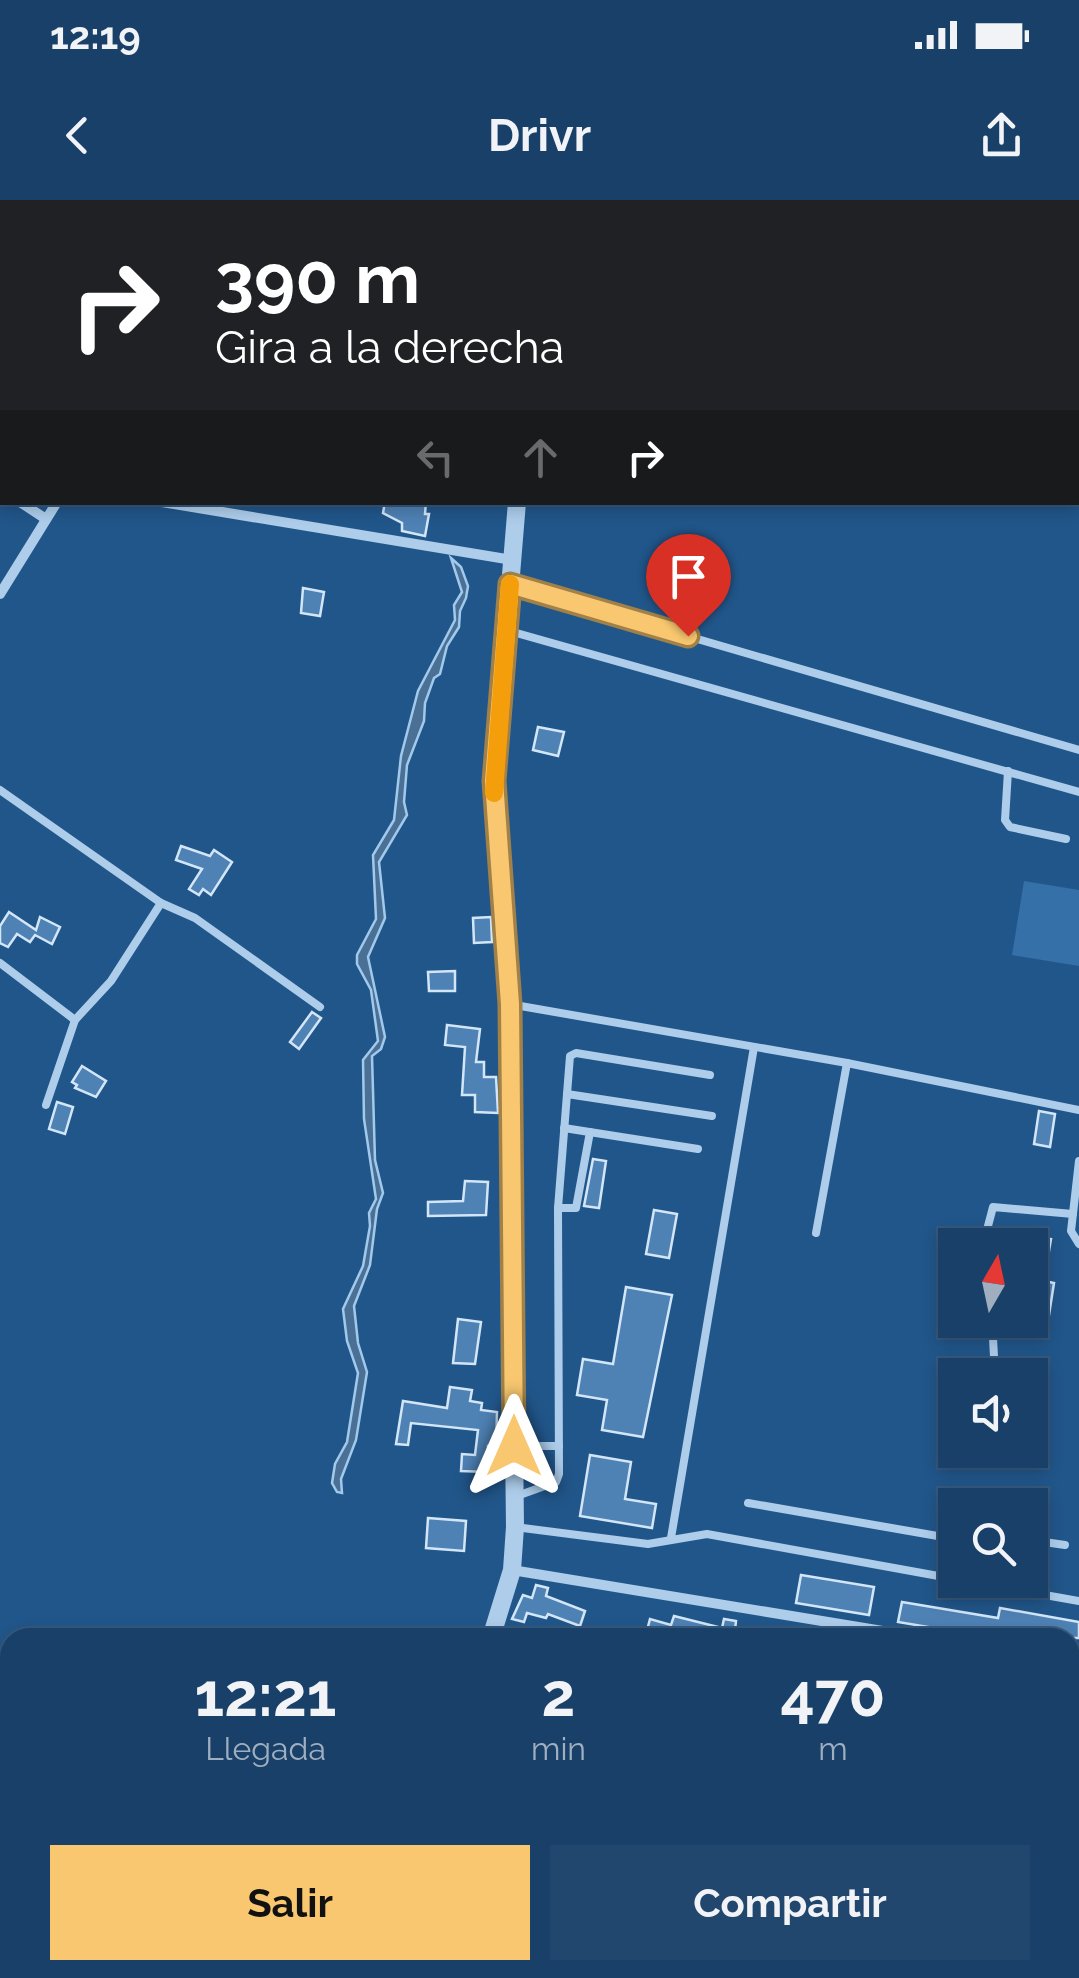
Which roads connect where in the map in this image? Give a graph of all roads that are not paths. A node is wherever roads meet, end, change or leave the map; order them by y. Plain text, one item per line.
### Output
1 (25, 505) edge
2 (55, 505) edge
3 (180, 505) edge
4 (517, 505) edge
5 (46, 519) junction
6 (512, 560) junction
7 (510, 584) junction
8 (0, 594) edge
9 (506, 630) junction
10 (1079, 750) edge
11 (1008, 772) junction
12 (0, 790) edge
13 (1079, 792) edge
14 (1066, 839) dead end
15 (161, 903) junction
16 (0, 963) edge
17 (510, 1004) junction
18 (320, 1007) dead end
19 (75, 1020) junction
20 (754, 1046) junction
21 (847, 1062) junction
22 (710, 1075) dead end
23 (567, 1094) junction
24 (46, 1105) dead end
25 (1079, 1110) edge
26 (712, 1116) dead end
27 (564, 1128) junction
28 (590, 1132) junction
29 (698, 1149) dead end
30 (1079, 1161) edge
31 (558, 1208) junction
32 (1073, 1214) junction
33 (988, 1228) edge
34 (816, 1233) dead end
35 (1079, 1244) edge
36 (514, 1446) junction
37 (559, 1446) junction
38 (514, 1496) junction
39 (748, 1503) dead end
40 (514, 1527) junction
41 (938, 1535) edge
42 (671, 1538) junction
43 (1048, 1542) edge
44 (1066, 1544) dead end
45 (512, 1570) junction
46 (938, 1577) edge
47 (1048, 1595) edge
48 (1079, 1602) edge
49 (837, 1623) junction
50 (494, 1628) edge
51 (836, 1628) edge
52 (866, 1628) edge

1 - 5 street
2 - 5 street
3 - 6 street
4 - 6 street
5 - 8 street
6 - 7 street
7 - 9 street
7 - 10 lane
9 - 11 lane
9 - 17 street
11 - 13 lane
11 - 14 lane
12 - 15 lane
15 - 18 lane
15 - 19 lane
16 - 19 lane
17 - 20 lane
17 - 36 street
19 - 24 lane
20 - 21 lane
20 - 42 lane
21 - 25 lane
21 - 34 lane
22 - 23 lane
23 - 26 lane
23 - 27 lane
27 - 28 lane
27 - 31 lane
28 - 29 lane
28 - 31 lane
30 - 32 lane
31 - 37 lane
32 - 33 lane
32 - 35 lane
36 - 37 lane
36 - 38 street
37 - 38 lane
38 - 40 street
39 - 41 lane
40 - 42 lane
40 - 45 street
42 - 46 lane
43 - 44 lane
45 - 49 street
45 - 50 street
47 - 48 lane
49 - 51 street
49 - 52 street

